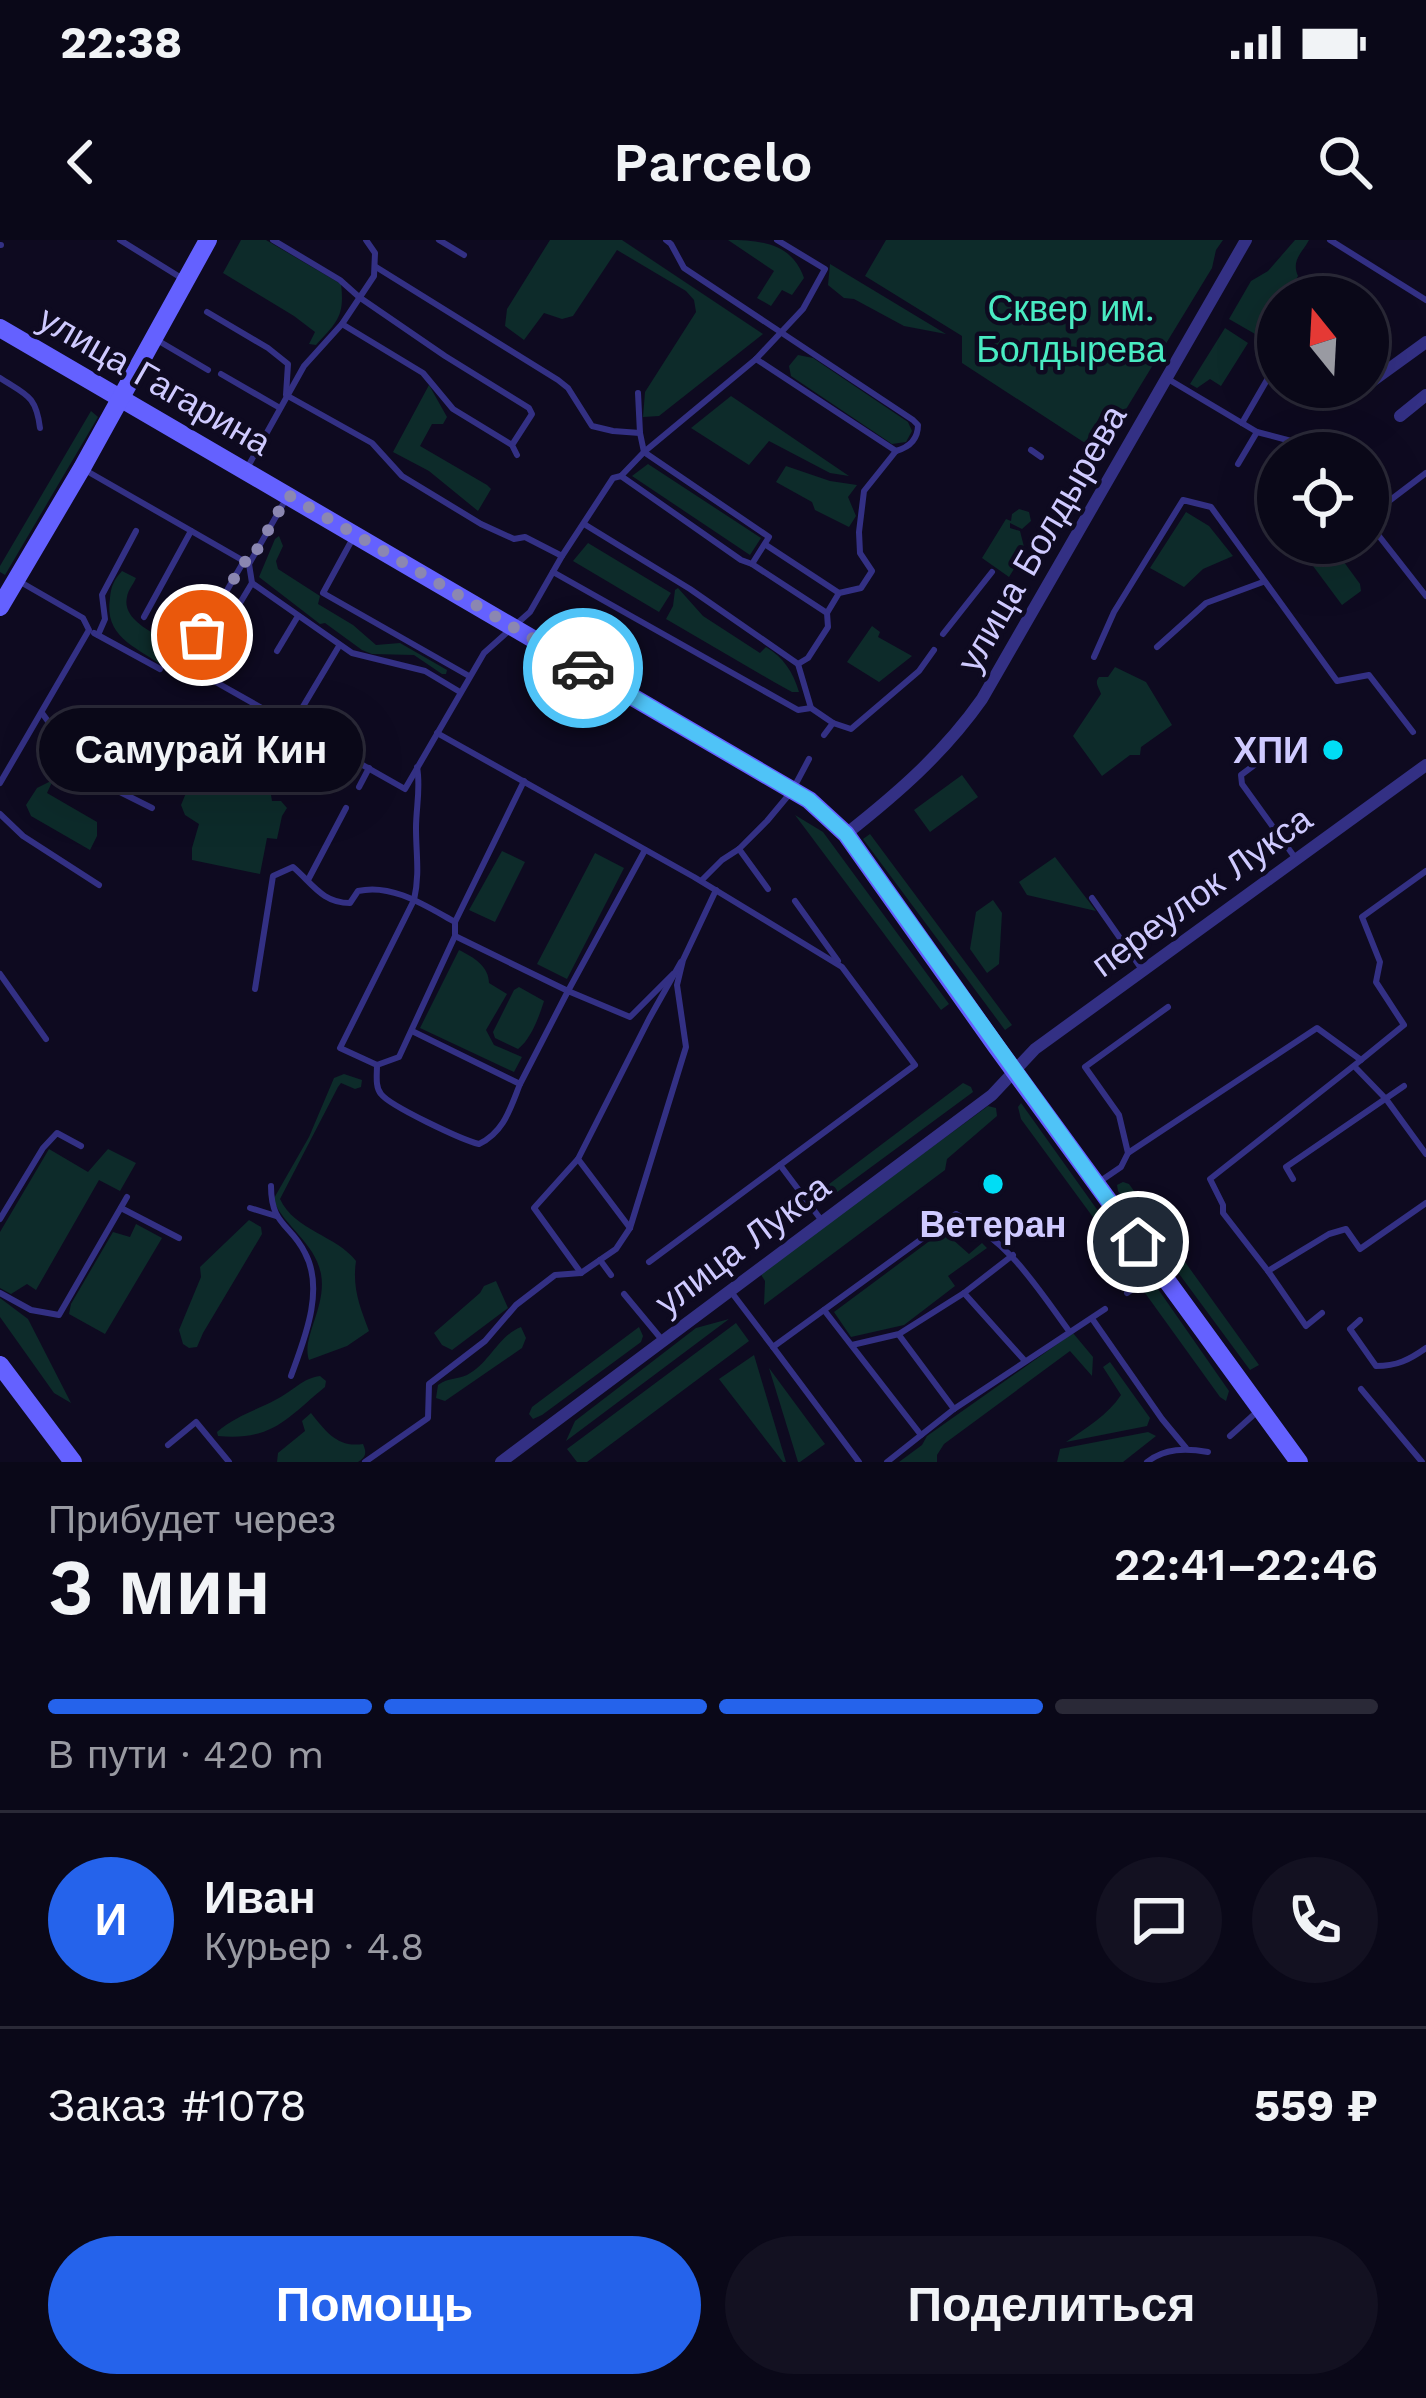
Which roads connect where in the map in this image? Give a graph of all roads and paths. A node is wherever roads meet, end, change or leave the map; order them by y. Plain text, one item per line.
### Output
1 (120, 240) edge
2 (208, 240) edge
3 (273, 240) edge
4 (366, 240) edge
5 (439, 240) edge
6 (666, 240) edge
7 (777, 240) edge
8 (1246, 240) edge
9 (1330, 240) edge
10 (464, 255) dead end
11 (376, 267) junction
12 (185, 280) junction
13 (359, 297) junction
14 (1426, 300) edge
15 (207, 311) dead end
16 (342, 324) junction
17 (0, 328) edge
18 (782, 333) junction
19 (154, 338) junction
20 (1426, 342) edge
21 (756, 359) junction
22 (1389, 369) edge
23 (208, 370) dead end
24 (221, 374) dead end
25 (0, 378) edge
26 (1168, 380) junction
27 (638, 393) dead end
28 (286, 395) junction
29 (1426, 395) edge
30 (1257, 397) edge
31 (121, 399) junction
32 (280, 408) junction
33 (1400, 416) dead end
34 (1242, 423) junction
35 (40, 428) dead end
36 (1257, 432) joint
37 (640, 433) junction
38 (512, 445) junction
39 (1031, 450) dead end
40 (896, 451) junction
41 (644, 452) junction
42 (517, 455) dead end
43 (1041, 457) dead end
44 (1238, 464) dead end
45 (82, 468) junction
46 (245, 471) junction
47 (1426, 473) edge
48 (620, 476) junction
49 (288, 495) junction
50 (1389, 502) edge
51 (584, 524) junction
52 (136, 531) dead end
53 (191, 531) junction
54 (355, 535) junction
55 (766, 545) junction
56 (1389, 547) edge
57 (562, 556) junction
58 (246, 562) junction
59 (752, 564) junction
60 (553, 572) junction
61 (992, 572) dead end
62 (1263, 582) junction
63 (251, 583) junction
64 (6, 592) edge
65 (839, 593) junction
66 (1426, 596) edge
67 (827, 613) junction
68 (298, 616) junction
69 (144, 617) dead end
70 (513, 627) junction
71 (88, 630) junction
72 (944, 634) dead end
73 (98, 635) junction
74 (202, 635) dead end
75 (339, 646) junction
76 (213, 647) dead end
77 (1157, 647) dead end
78 (934, 650) dead end
79 (277, 651) dead end
80 (1094, 657) dead end
81 (798, 664) junction
82 (160, 668) dead end
83 (197, 671) dead end
84 (469, 676) junction
85 (460, 692) junction
86 (811, 708) junction
87 (42, 713) junction
88 (833, 723) junction
89 (292, 725) junction
90 (1413, 732) dead end
91 (437, 733) junction
92 (824, 735) dead end
93 (809, 759) dead end
94 (1261, 760) dead end
95 (1426, 764) edge
96 (417, 767) junction
97 (369, 768) junction
98 (524, 782) junction
99 (0, 783) edge
100 (359, 787) dead end
101 (792, 791) junction
102 (152, 808) dead end
103 (346, 808) dead end
104 (0, 814) edge
105 (846, 834) junction
106 (739, 849) junction
107 (645, 850) junction
108 (1297, 859) junction
109 (1426, 872) edge
110 (308, 880) junction
111 (701, 881) junction
112 (99, 885) dead end
113 (716, 890) junction
114 (768, 890) dead end
115 (1092, 898) dead end
116 (414, 900) junction
117 (794, 901) dead end
118 (455, 922) junction
119 (455, 936) junction
120 (683, 960) junction
121 (842, 967) junction
122 (1142, 971) junction
123 (0, 974) edge
124 (673, 974) junction
125 (255, 988) dead end
126 (568, 992) junction
127 (1168, 1006) dead end
128 (412, 1031) junction
129 (46, 1039) dead end
130 (1358, 1063) junction
131 (377, 1065) junction
132 (1014, 1071) junction
133 (520, 1084) junction
134 (1404, 1086) dead end
135 (1386, 1099) junction
136 (81, 1146) dead end
137 (1128, 1153) junction
138 (1426, 1154) edge
139 (578, 1160) junction
140 (780, 1165) junction
141 (1293, 1179) dead end
142 (1096, 1184) junction
143 (271, 1186) dead end
144 (127, 1198) dead end
145 (1426, 1203) edge
146 (121, 1208) junction
147 (250, 1208) dead end
148 (276, 1216) junction
149 (0, 1219) edge
150 (822, 1222) junction
151 (630, 1228) junction
152 (179, 1238) dead end
153 (1013, 1255) junction
154 (600, 1260) junction
155 (649, 1262) dead end
156 (1159, 1270) junction
157 (1268, 1271) junction
158 (581, 1273) junction
159 (611, 1275) dead end
160 (730, 1290) junction
161 (0, 1293) edge
162 (964, 1293) junction
163 (1127, 1293) dead end
164 (624, 1294) dead end
165 (1105, 1309) dead end
166 (824, 1310) junction
167 (1322, 1313) dead end
168 (1092, 1318) junction
169 (1360, 1320) dead end
170 (1069, 1330) junction
171 (899, 1334) junction
172 (663, 1341) junction
173 (852, 1346) junction
174 (773, 1347) junction
175 (1426, 1348) edge
176 (1025, 1361) junction
177 (0, 1365) edge
178 (291, 1376) dead end
179 (1361, 1389) dead end
180 (954, 1409) junction
181 (1259, 1410) junction
182 (921, 1435) junction
183 (1230, 1436) dead end
184 (168, 1445) dead end
185 (1186, 1448) junction
186 (1176, 1450) junction
187 (1208, 1452) dead end
188 (73, 1462) edge
189 (229, 1462) edge
190 (365, 1462) edge
191 (501, 1462) edge
192 (859, 1462) edge
193 (887, 1462) edge
194 (1147, 1462) edge
195 (1174, 1462) edge
196 (1299, 1462) edge
197 (1422, 1462) edge

1 - 12 lane
2 - 12 main road
3 - 13 lane
4 - 11 lane
5 - 10 lane
6 - 18 lane
7 - 18 lane
8 - 26 street, улица Болдырева
9 - 14 lane
11 - 13 lane
11 - 37 lane
12 - 19 main road
13 - 16 lane
13 - 38 lane
15 - 28 lane
16 - 28 lane
16 - 38 lane
17 - 31 main road, улица Гагарина
18 - 21 lane
18 - 40 lane
19 - 23 lane
19 - 31 main road
20 - 22 street
21 - 40 lane
21 - 41 lane
24 - 32 lane
25 - 35 lane
26 - 34 lane
26 - 105 street, улица Болдырева
27 - 37 lane
28 - 32 lane
28 - 57 lane
29 - 33 street
30 - 34 lane
31 - 45 main road
31 - 46 main road, улица Гагарина
32 - 46 lane
34 - 36 lane
36 - 44 lane
37 - 41 lane
38 - 42 lane
39 - 43 lane
40 - 65 lane
41 - 48 lane
41 - 55 lane
45 - 53 lane
45 - 64 main road
46 - 49 main road, улица Гагарина
47 - 50 lane
48 - 51 lane
48 - 59 lane
49 - 54 main road, улица Гагарина
49 - 58 lane
51 - 57 lane
51 - 81 lane
52 - 73 lane
53 - 58 lane
53 - 69 lane
54 - 70 main road, улица Гагарина
54 - 84 lane
55 - 59 lane
55 - 65 lane
56 - 66 lane
57 - 60 lane
58 - 63 lane
58 - 74 lane
59 - 67 lane
60 - 70 lane
60 - 86 lane
61 - 72 lane
62 - 77 lane
62 - 80 lane
62 - 90 lane
63 - 68 lane
63 - 76 lane
64 - 71 lane
65 - 67 lane
67 - 81 lane
68 - 75 lane
68 - 79 lane
70 - 84 lane
70 - 101 main road, улица Гагарина
71 - 73 lane
71 - 87 lane
73 - 82 lane
75 - 85 lane
75 - 89 lane
78 - 88 lane
81 - 86 lane
83 - 89 lane
84 - 85 lane
85 - 91 lane
86 - 88 lane
87 - 99 lane
87 - 102 lane
88 - 92 lane
89 - 97 lane
91 - 96 lane
91 - 98 lane
93 - 101 lane
94 - 108 lane
95 - 108 street, переулок Лукса
96 - 97 lane
96 - 116 lane
97 - 100 lane
98 - 107 lane
98 - 118 lane
101 - 105 main road, улица Гагарина
101 - 106 lane
103 - 110 lane
104 - 112 lane
105 - 132 main road, улица Гагарина
106 - 111 lane
106 - 114 lane
107 - 111 lane
107 - 126 lane
108 - 122 street, переулок Лукса
109 - 130 lane
110 - 116 lane
110 - 125 lane
111 - 113 lane
113 - 120 lane
113 - 121 lane
115 - 122 lane
116 - 118 lane
116 - 131 lane
117 - 121 lane
118 - 119 lane
119 - 126 lane
119 - 128 lane
120 - 124 lane
120 - 151 lane
121 - 140 lane
122 - 132 street, переулок Лукса
123 - 129 lane
124 - 126 lane
124 - 139 lane
126 - 133 lane
127 - 137 lane
128 - 131 lane
128 - 133 lane
130 - 135 lane
130 - 137 lane
130 - 157 lane
131 - 133 lane
132 - 142 main road, улица Гагарина
132 - 150 street, улица Лукса
134 - 135 lane
135 - 138 lane
135 - 141 lane
136 - 149 lane
137 - 142 lane
139 - 151 lane
139 - 158 lane
140 - 150 lane
140 - 155 lane
142 - 156 main road, улица Гагарина
143 - 148 lane
144 - 146 lane
145 - 157 lane
146 - 152 lane
146 - 161 lane
147 - 148 lane
148 - 178 lane
150 - 160 street, улица Лукса
151 - 154 lane
153 - 162 lane
153 - 166 lane
153 - 170 lane
154 - 158 lane
154 - 159 lane
156 - 163 lane
156 - 181 main road, улица Гагарина
157 - 167 lane
158 - 190 lane
160 - 172 street, улица Лукса
160 - 174 lane
162 - 171 lane
162 - 176 lane
164 - 172 lane
165 - 168 lane
166 - 173 lane
166 - 174 lane
168 - 170 lane
168 - 185 lane
169 - 175 lane
170 - 176 lane
171 - 173 lane
171 - 180 lane
172 - 191 street, улица Лукса
173 - 182 lane
174 - 192 lane
176 - 180 lane
177 - 188 main road
179 - 197 lane
180 - 182 lane
181 - 183 lane
181 - 196 main road, улица Гагарина
182 - 193 lane
184 - 189 lane
185 - 186 lane
185 - 187 lane
186 - 194 lane
186 - 195 lane

